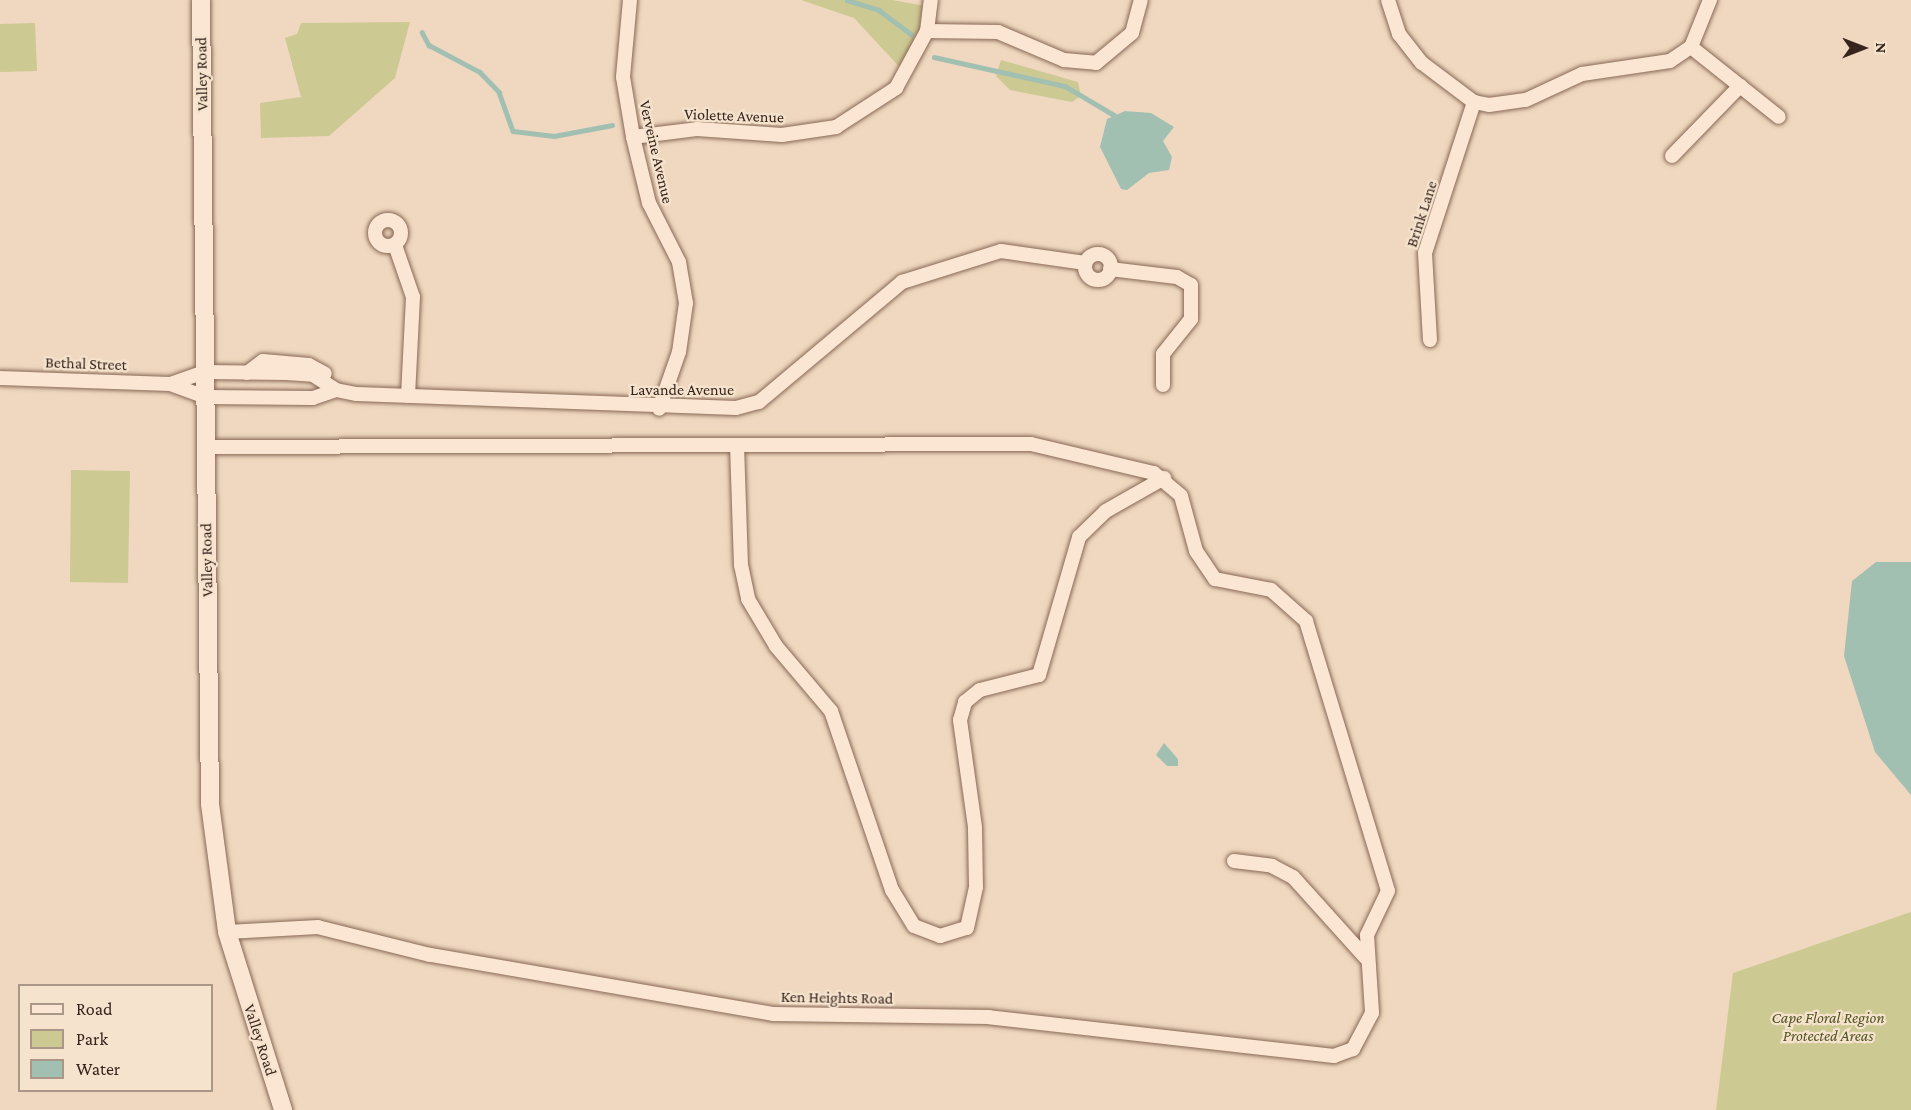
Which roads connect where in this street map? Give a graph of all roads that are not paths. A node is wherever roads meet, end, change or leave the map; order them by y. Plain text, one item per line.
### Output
1 (201, 0) edge
2 (630, 0) edge
3 (931, 0) edge
4 (1141, 0) edge
5 (1388, 0) edge
6 (1710, 0) edge
7 (927, 31) junction
8 (1691, 47) junction
9 (1740, 86) junction
10 (1474, 102) junction
11 (1779, 117) dead end
12 (633, 137) junction
13 (1672, 156) dead end
14 (394, 245) dead end
15 (1430, 340) dead end
16 (205, 372) junction
17 (247, 372) junction
18 (263, 372) junction
19 (0, 378) edge
20 (170, 384) junction
21 (1163, 385) dead end
22 (336, 390) junction
23 (408, 396) junction
24 (206, 397) junction
25 (263, 398) junction
26 (659, 409) junction
27 (737, 445) junction
28 (206, 447) junction
29 (1164, 478) junction
30 (1234, 861) dead end
31 (227, 932) junction
32 (1365, 957) junction
33 (283, 1110) edge

1 - 16 street, Valley Road
2 - 12 street, Verveine Avenue
3 - 7 street
4 - 7 street
5 - 10 street
6 - 8 street
7 - 12 street, Violette Avenue
8 - 9 street
8 - 10 street
9 - 11 street
9 - 13 street
10 - 15 street, Brink Lane
12 - 26 street, Verveine Avenue
14 - 23 street
16 - 17 street, Lavande Avenue
16 - 20 street, Bethal Street
16 - 24 street, Valley Road
17 - 18 street, Lavande Avenue
17 - 22 street
18 - 22 street, Lavande Avenue
18 - 25 street
19 - 20 street, Bethal Street
20 - 24 street, Bethal Street
21 - 26 street, Lavande Avenue
22 - 23 street, Lavande Avenue
22 - 25 street, Lavande Avenue
23 - 26 street, Lavande Avenue
24 - 25 street, Lavande Avenue
24 - 28 street, Valley Road
27 - 28 street
27 - 29 street
27 - 29 street
28 - 31 street, Valley Road
29 - 32 street
30 - 32 street
31 - 32 street, Ken Heights Road
31 - 33 street, Valley Road

